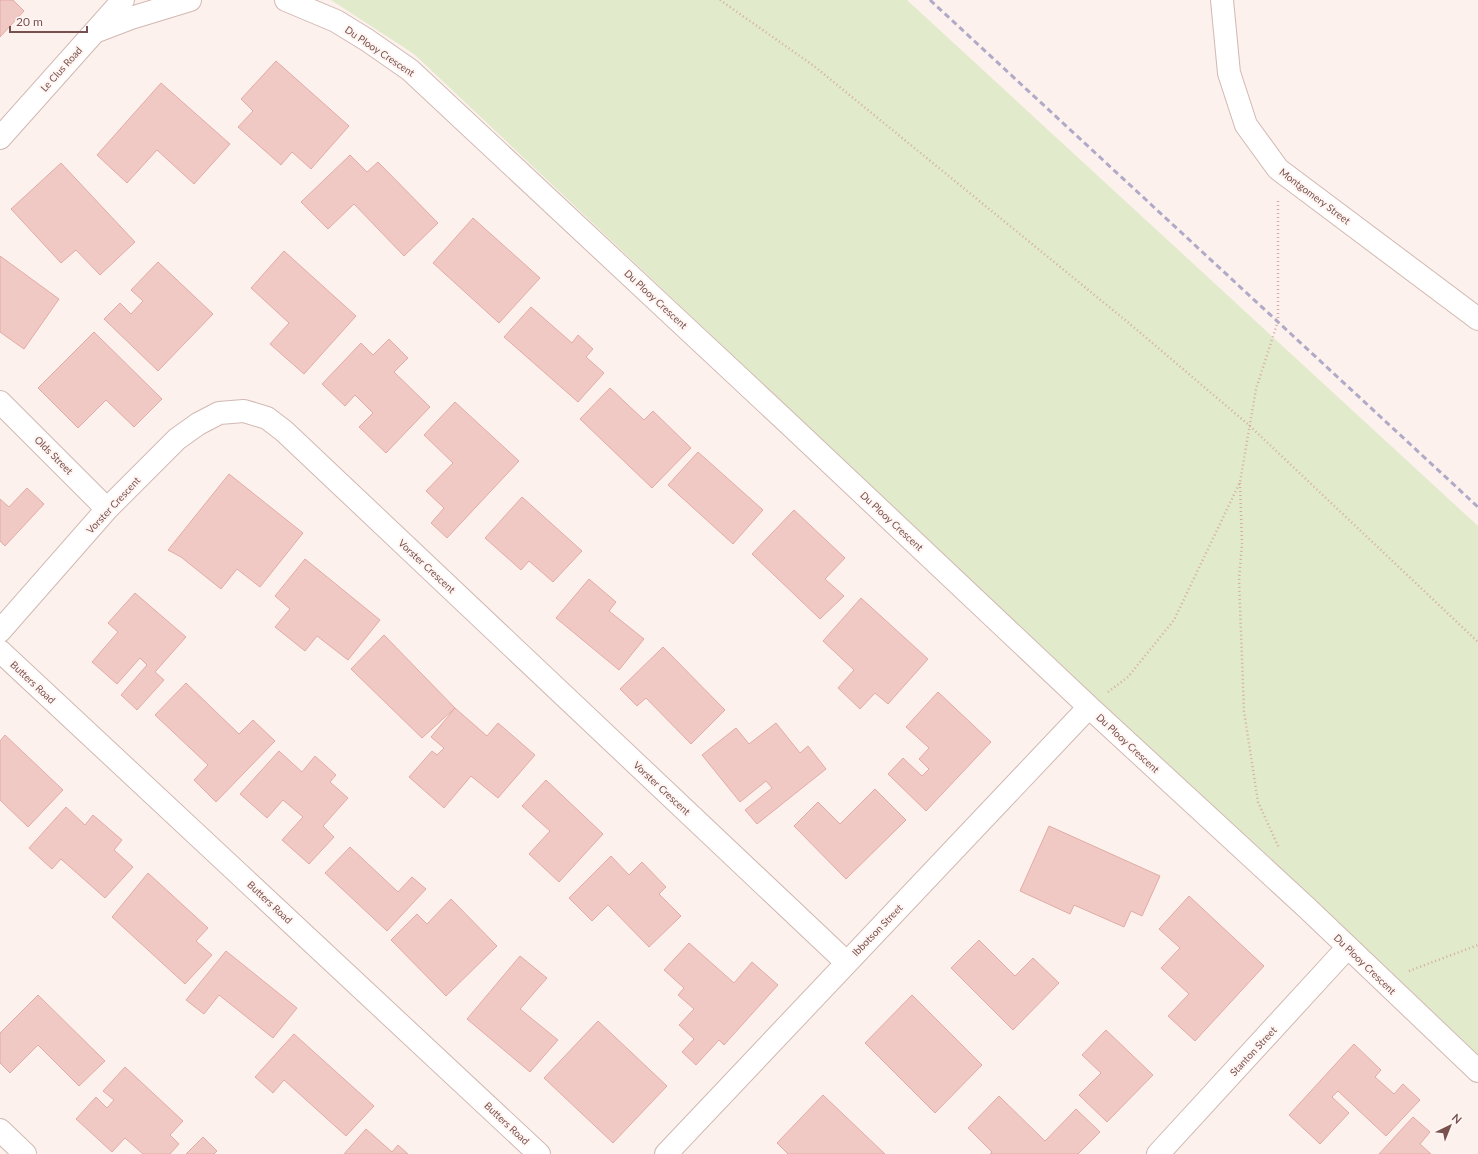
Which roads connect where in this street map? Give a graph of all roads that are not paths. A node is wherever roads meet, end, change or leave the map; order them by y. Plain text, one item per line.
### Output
1 (123, 0) edge
2 (190, 0) edge
3 (286, 0) edge
4 (1222, 0) edge
5 (94, 32) junction
6 (0, 138) edge
7 (1478, 319) edge
8 (0, 402) edge
9 (107, 509) junction
10 (0, 631) edge
11 (0, 651) edge
12 (1089, 707) junction
13 (1348, 947) junction
14 (846, 962) junction
15 (1478, 1071) edge
16 (0, 1130) edge
17 (25, 1154) edge
18 (539, 1154) edge
19 (666, 1154) edge
20 (1158, 1154) edge

1 - 5 street, Le Clus Road
2 - 5 street
3 - 12 street, Du Plooy Crescent
4 - 7 street, Montgomery Street
5 - 6 street, Le Clus Road
8 - 9 street, Olds Street
9 - 10 street, Vorster Crescent
9 - 14 street, Vorster Crescent
11 - 18 street, Butters Road
12 - 13 street, Du Plooy Crescent
12 - 14 street, Ibbotson Street
13 - 15 street, Du Plooy Crescent
13 - 20 street, Stanton Street
14 - 19 street, Ibbotson Street
16 - 17 street

